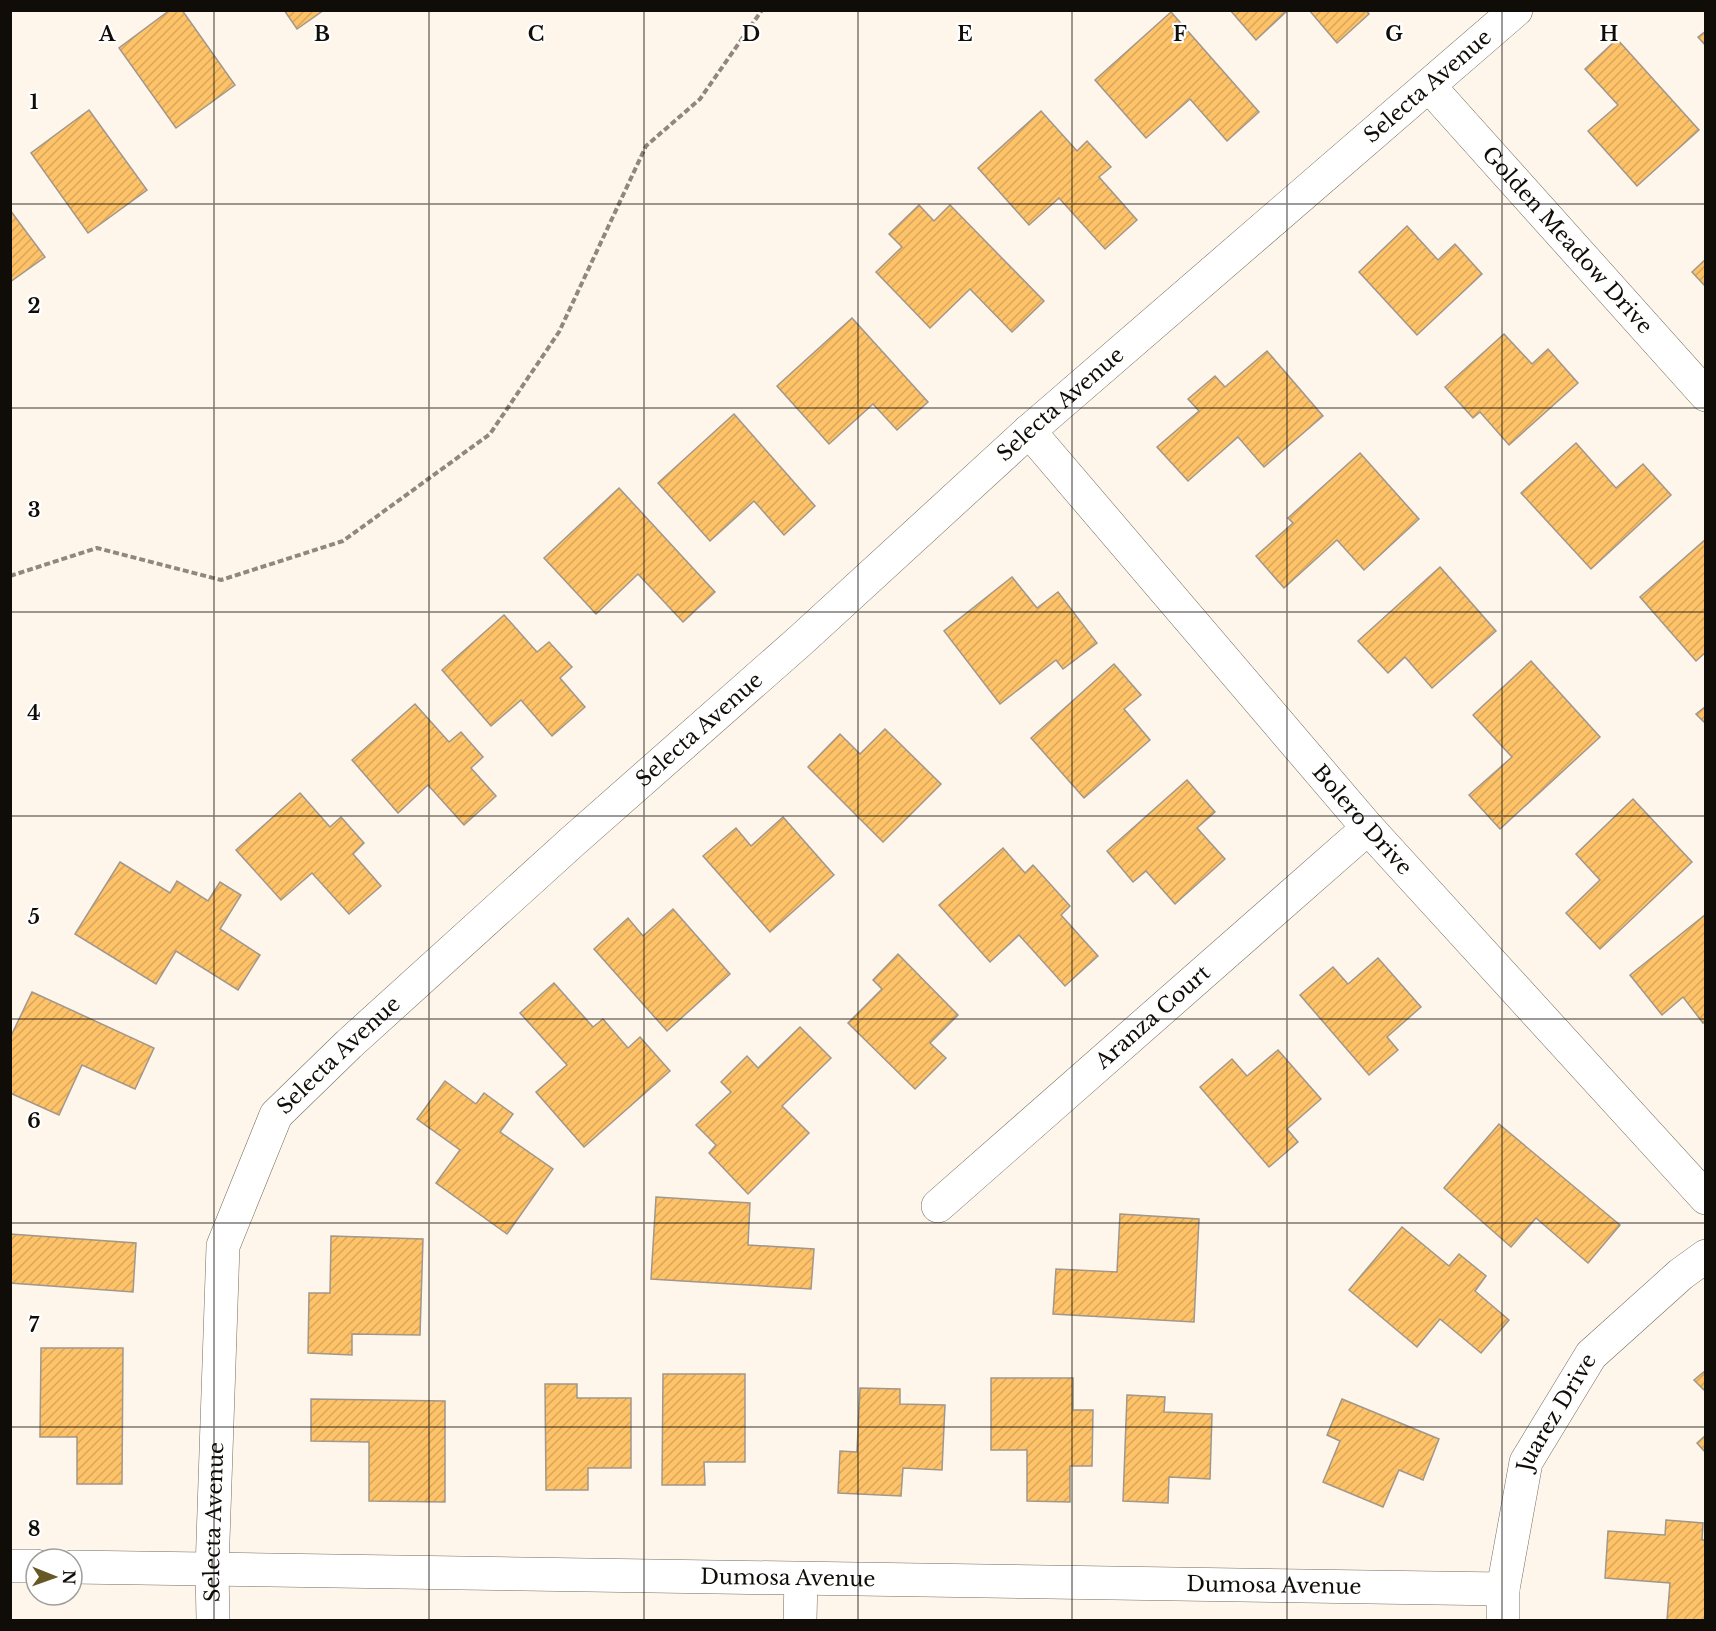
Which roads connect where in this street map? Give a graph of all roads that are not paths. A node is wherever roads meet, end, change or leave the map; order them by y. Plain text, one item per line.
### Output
1 (1516, 10) edge
2 (1429, 86) junction
3 (1706, 395) edge
4 (1029, 431) junction
5 (1368, 828) junction
6 (1706, 1198) edge
7 (938, 1206) dead end
8 (1706, 1256) edge
9 (84, 1567) edge
10 (212, 1570) junction
11 (801, 1579) junction
12 (1503, 1605) edge
13 (213, 1620) edge
14 (800, 1620) edge

1 - 2 street, Selecta Avenue
2 - 3 street, Golden Meadow Drive
2 - 4 street, Selecta Avenue
4 - 5 street, Bolero Drive
4 - 10 street, Selecta Avenue
5 - 6 street, Bolero Drive
5 - 7 street, Aranza Court
8 - 12 street, Juarez Drive
9 - 10 street, Dumosa Avenue
10 - 11 street, Dumosa Avenue
10 - 13 street, Selecta Avenue
11 - 12 street, Dumosa Avenue
11 - 14 street

